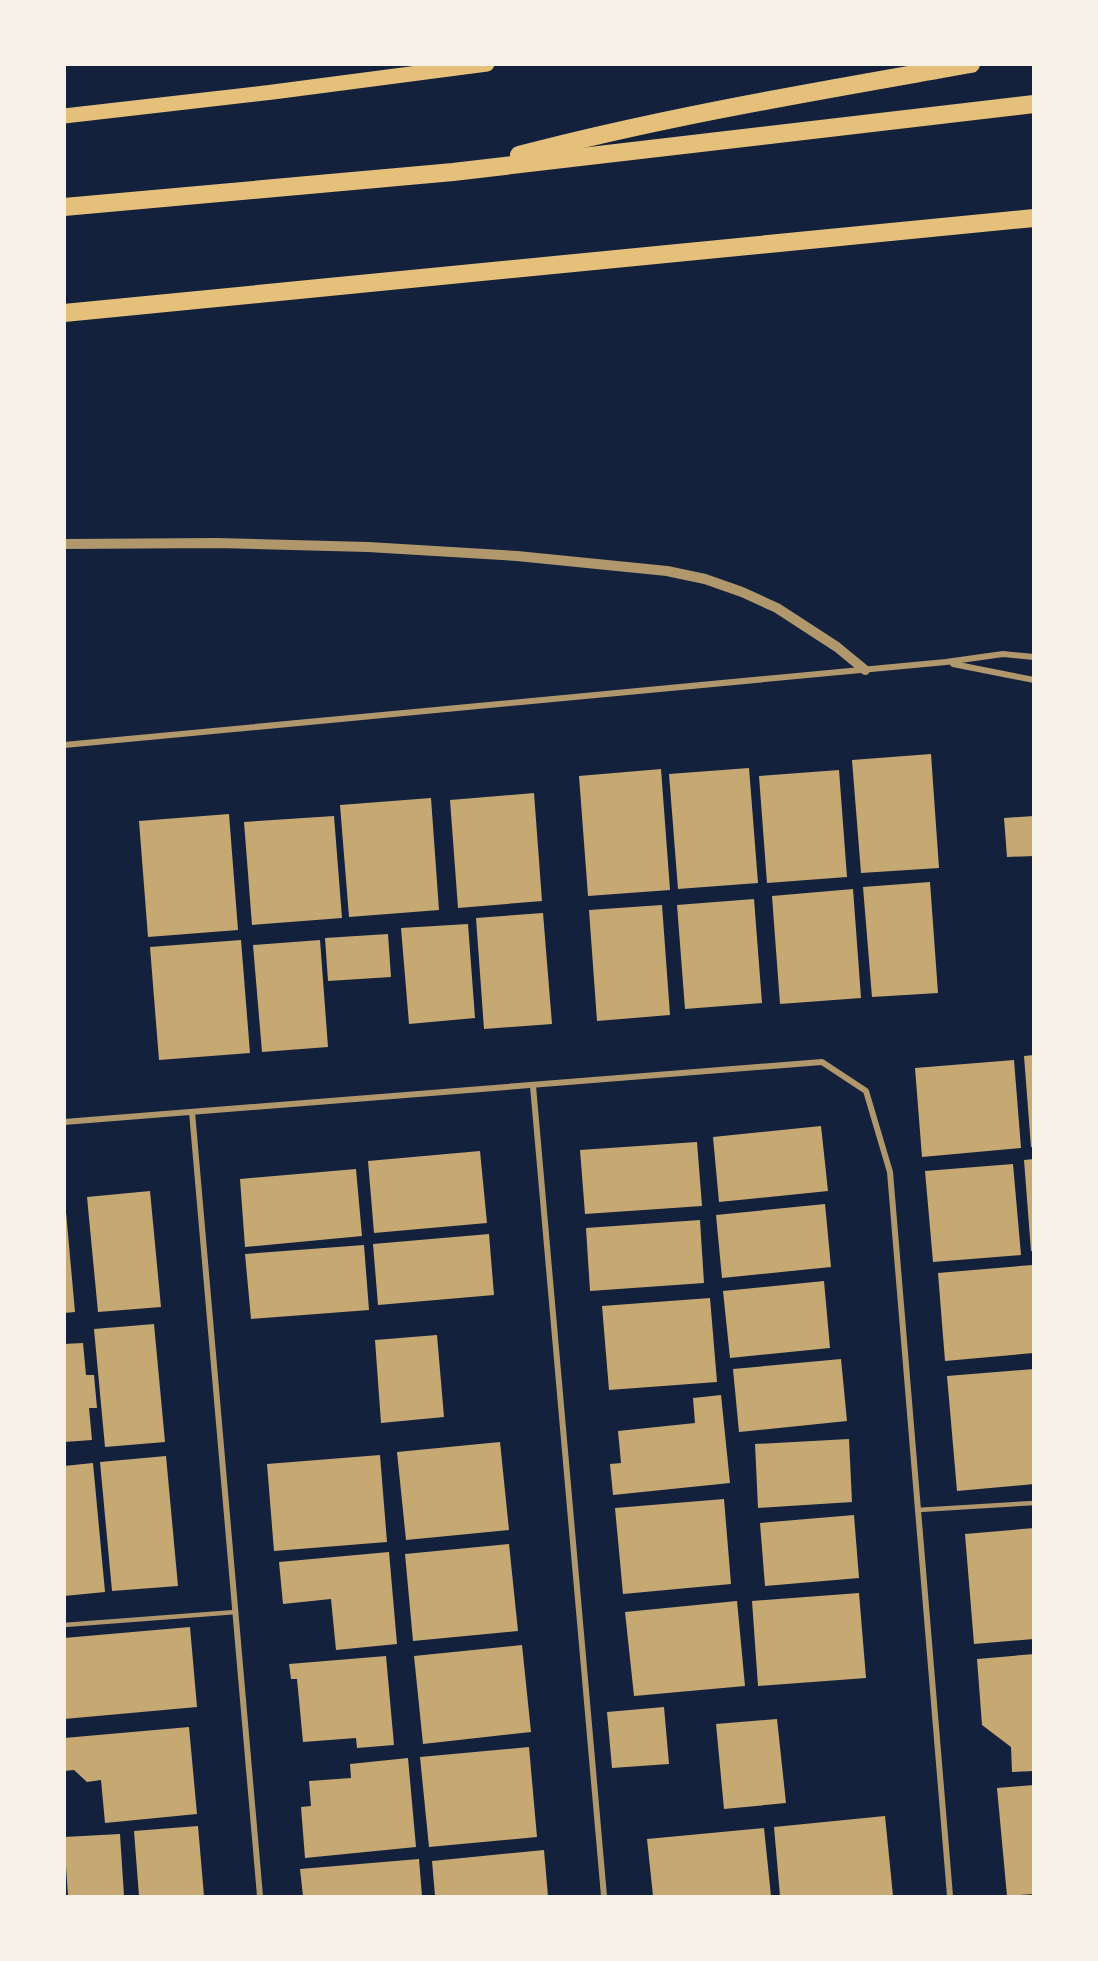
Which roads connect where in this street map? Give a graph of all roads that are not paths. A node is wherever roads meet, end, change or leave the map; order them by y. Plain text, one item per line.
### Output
1 (487, 64) edge
2 (971, 64) edge
3 (1034, 104) edge
4 (64, 116) edge
5 (453, 172) junction
6 (64, 207) edge
7 (1034, 218) edge
8 (64, 313) edge
9 (64, 544) edge
10 (1034, 657) edge
11 (946, 662) junction
12 (865, 670) junction
13 (1034, 680) edge
14 (64, 745) edge
15 (533, 1086) junction
16 (192, 1112) junction
17 (64, 1122) edge
18 (1034, 1503) edge
19 (918, 1510) junction
20 (236, 1612) junction
21 (64, 1625) edge
22 (260, 1896) edge
23 (604, 1896) edge
24 (950, 1896) edge

1 - 4 main road
2 - 5 highway
3 - 5 highway
5 - 6 highway
7 - 8 highway
9 - 12 street
10 - 11 street
11 - 12 street
11 - 13 street
12 - 14 street
15 - 16 street
15 - 19 street
15 - 23 street
16 - 17 street
16 - 20 street
18 - 19 lane
19 - 24 street
20 - 21 lane
20 - 22 street

